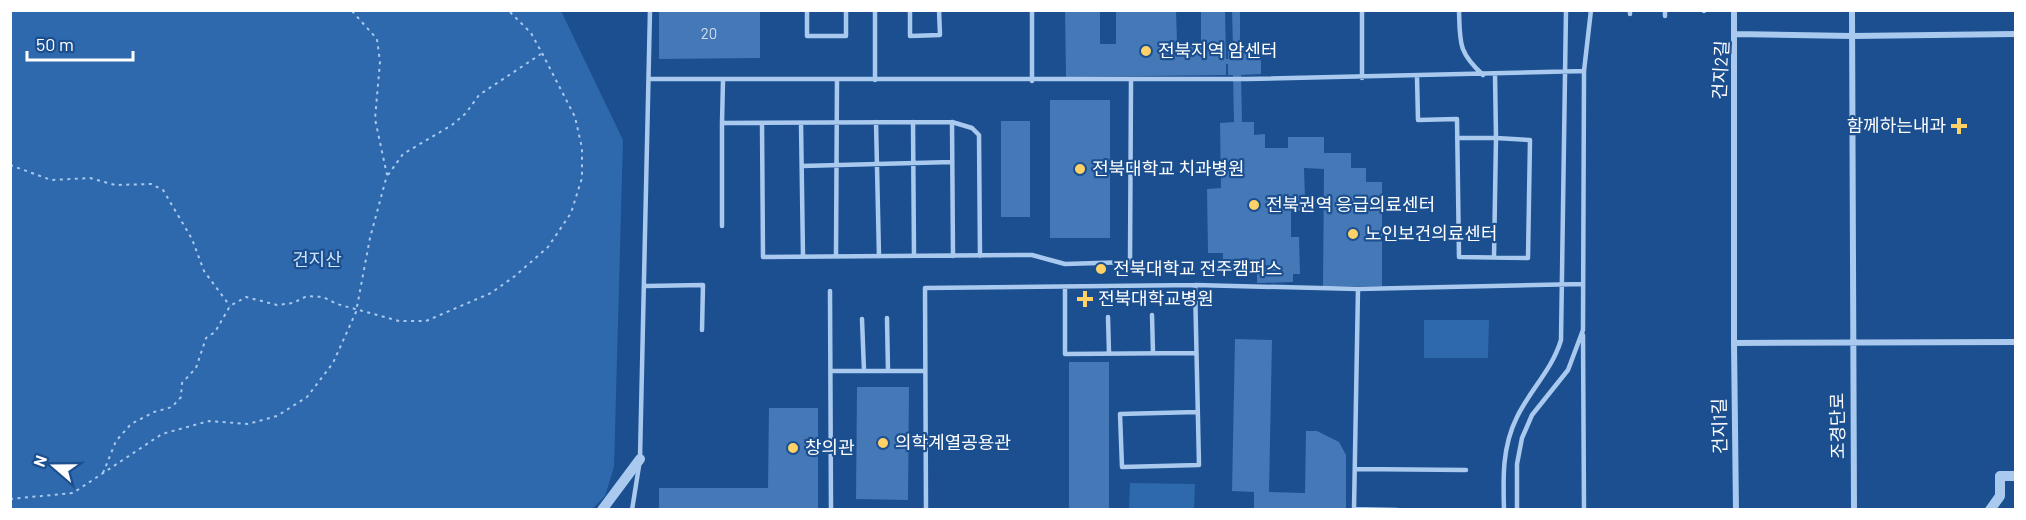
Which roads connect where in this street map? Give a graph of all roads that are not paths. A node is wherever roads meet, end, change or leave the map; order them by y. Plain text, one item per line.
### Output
1 (650, 10) edge
2 (807, 10) edge
3 (846, 10) edge
4 (875, 10) edge
5 (910, 10) edge
6 (939, 10) edge
7 (1032, 10) edge
8 (1362, 10) edge
9 (1459, 10) edge
10 (1566, 10) edge
11 (1591, 10) edge
12 (1734, 10) edge
13 (1852, 10) edge
14 (1734, 34) junction
15 (2016, 34) edge
16 (1852, 36) junction
17 (1566, 71) junction
18 (1584, 71) junction
19 (1496, 74) junction
20 (1484, 75) junction
21 (1417, 77) junction
22 (1362, 78) junction
23 (649, 79) junction
24 (723, 80) junction
25 (837, 80) junction
26 (875, 80) junction
27 (1131, 80) junction
28 (1032, 81) junction
29 (876, 122) junction
30 (913, 122) junction
31 (952, 122) junction
32 (722, 123) junction
33 (762, 123) junction
34 (801, 123) junction
35 (836, 123) junction
36 (1457, 138) junction
37 (1496, 138) junction
38 (952, 162) junction
39 (913, 163) junction
40 (877, 164) junction
41 (836, 165) junction
42 (802, 166) junction
43 (1734, 185) joint
44 (722, 226) dead end
45 (803, 256) junction
46 (836, 256) junction
47 (879, 256) junction
48 (914, 256) junction
49 (953, 256) junction
50 (980, 256) junction
51 (1494, 257) junction
52 (1583, 284) junction
53 (646, 285) junction
54 (1195, 285) junction
55 (1563, 285) junction
56 (1065, 288) junction
57 (1358, 289) junction
58 (830, 291) dead end
59 (1152, 315) dead end
60 (1108, 316) dead end
61 (887, 318) dead end
62 (862, 319) dead end
63 (702, 330) dead end
64 (1583, 330) junction
65 (1852, 342) junction
66 (2016, 342) edge
67 (1734, 343) junction
68 (1109, 353) junction
69 (1153, 353) junction
70 (1196, 353) junction
71 (831, 371) junction
72 (864, 371) junction
73 (888, 371) junction
74 (925, 371) junction
75 (1197, 411) junction
76 (640, 459) junction
77 (1355, 469) junction
78 (1466, 470) dead end
79 (2016, 476) edge
80 (602, 510) edge
81 (632, 510) edge
82 (831, 510) edge
83 (926, 510) edge
84 (1397, 510) edge
85 (1504, 510) edge
86 (1518, 510) edge
87 (1584, 510) edge
88 (1736, 510) edge
89 (1854, 510) edge
90 (1990, 510) edge

1 - 23 lane
2 - 3 lane
4 - 26 lane
5 - 6 lane
7 - 28 lane
8 - 22 lane
9 - 20 lane
10 - 17 lane
11 - 18 lane
12 - 14 street
13 - 16 street
14 - 16 street, 건지2길
14 - 43 street, 건지2길
15 - 16 street, 건지2길
16 - 65 street
17 - 18 lane
17 - 19 lane
17 - 55 lane
18 - 52 lane
19 - 20 lane
19 - 37 lane
20 - 21 lane
21 - 22 lane
21 - 36 lane
22 - 27 lane
23 - 24 lane
23 - 53 lane
24 - 25 lane
24 - 32 lane
25 - 26 lane
25 - 35 lane
26 - 28 lane
27 - 28 lane
27 - 50 lane
29 - 30 lane
29 - 35 lane
29 - 40 lane
30 - 31 lane
30 - 39 lane
31 - 38 lane
31 - 50 lane
32 - 33 lane
32 - 44 lane
33 - 34 lane
33 - 45 lane
34 - 35 lane
34 - 42 lane
35 - 41 lane
36 - 37 lane
36 - 51 lane
37 - 51 lane
37 - 51 lane
38 - 39 lane
38 - 49 lane
39 - 40 lane
39 - 48 lane
40 - 41 lane
40 - 47 lane
41 - 42 lane
41 - 46 lane
42 - 45 lane
43 - 67 street, 건지1길
45 - 46 lane
46 - 47 lane
47 - 48 lane
48 - 49 lane
49 - 50 lane
52 - 55 lane
52 - 64 lane
53 - 63 lane
53 - 76 lane
54 - 56 lane
54 - 57 lane
54 - 70 lane
55 - 57 lane
55 - 85 lane
56 - 68 lane
56 - 74 lane
57 - 77 lane
58 - 71 lane
59 - 69 lane
60 - 68 lane
61 - 73 lane
62 - 72 lane
64 - 86 lane
64 - 87 lane
65 - 66 street
65 - 67 street
65 - 89 street, 조경단로
67 - 88 street, 건지1길
68 - 69 lane
69 - 70 lane
70 - 75 lane
71 - 72 lane
71 - 82 lane
72 - 73 lane
73 - 74 lane
74 - 83 lane
75 - 75 lane
76 - 80 street
76 - 81 lane
77 - 78 lane
77 - 84 lane
79 - 90 street

